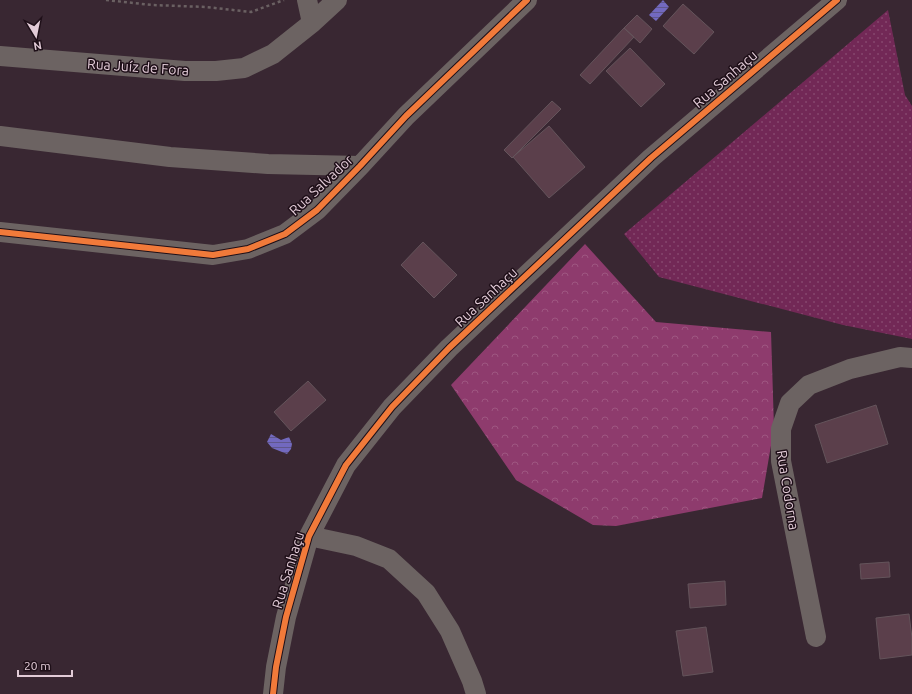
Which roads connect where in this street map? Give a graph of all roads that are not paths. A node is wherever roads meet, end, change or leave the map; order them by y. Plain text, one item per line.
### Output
1 (306, 0) edge
2 (337, 0) edge
3 (527, 0) edge
4 (837, 0) edge
5 (312, 23) junction
6 (0, 56) edge
7 (0, 136) edge
8 (360, 166) junction
9 (0, 232) edge
10 (912, 358) edge
11 (309, 536) junction
12 (816, 638) dead end
13 (272, 694) edge
14 (476, 694) edge

1 - 5 street
2 - 5 street, Rua Juíz de Fora
3 - 8 street, Rua Salvador
4 - 11 street, Rua Sanhaçu
5 - 6 street, Rua Juíz de Fora
7 - 8 street
8 - 9 street, Rua Salvador
10 - 12 street, Rua Codorna
11 - 13 street, Rua Sanhaçu
11 - 14 street

